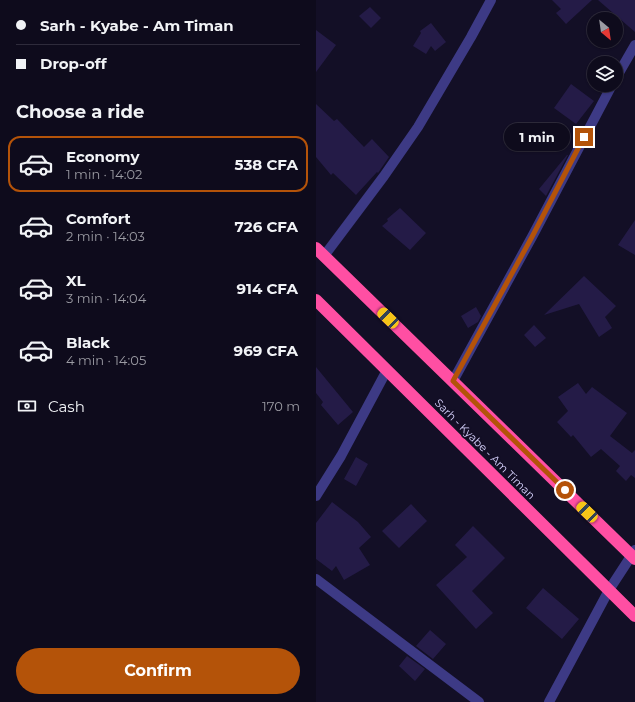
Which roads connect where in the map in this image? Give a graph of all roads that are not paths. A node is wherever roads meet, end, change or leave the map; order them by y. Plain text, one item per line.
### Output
1 (491, 0) edge
2 (635, 45) edge
3 (623, 66) edge
4 (608, 92) edge
5 (320, 252) edge
6 (316, 300) edge
7 (387, 370) junction
8 (453, 381) junction
9 (316, 496) edge
10 (634, 555) edge
11 (316, 579) edge
12 (609, 590) junction
13 (635, 616) edge
14 (479, 702) edge
15 (549, 702) edge

1 - 5 street
2 - 3 street
4 - 8 street
5 - 8 highway
6 - 7 highway, Sarh - Kyabe - Am Timan
7 - 9 street
7 - 12 highway, Sarh - Kyabe - Am Timan
8 - 10 highway
10 - 12 street
11 - 14 street
12 - 13 highway, Sarh - Kyabe - Am Timan
12 - 15 street

